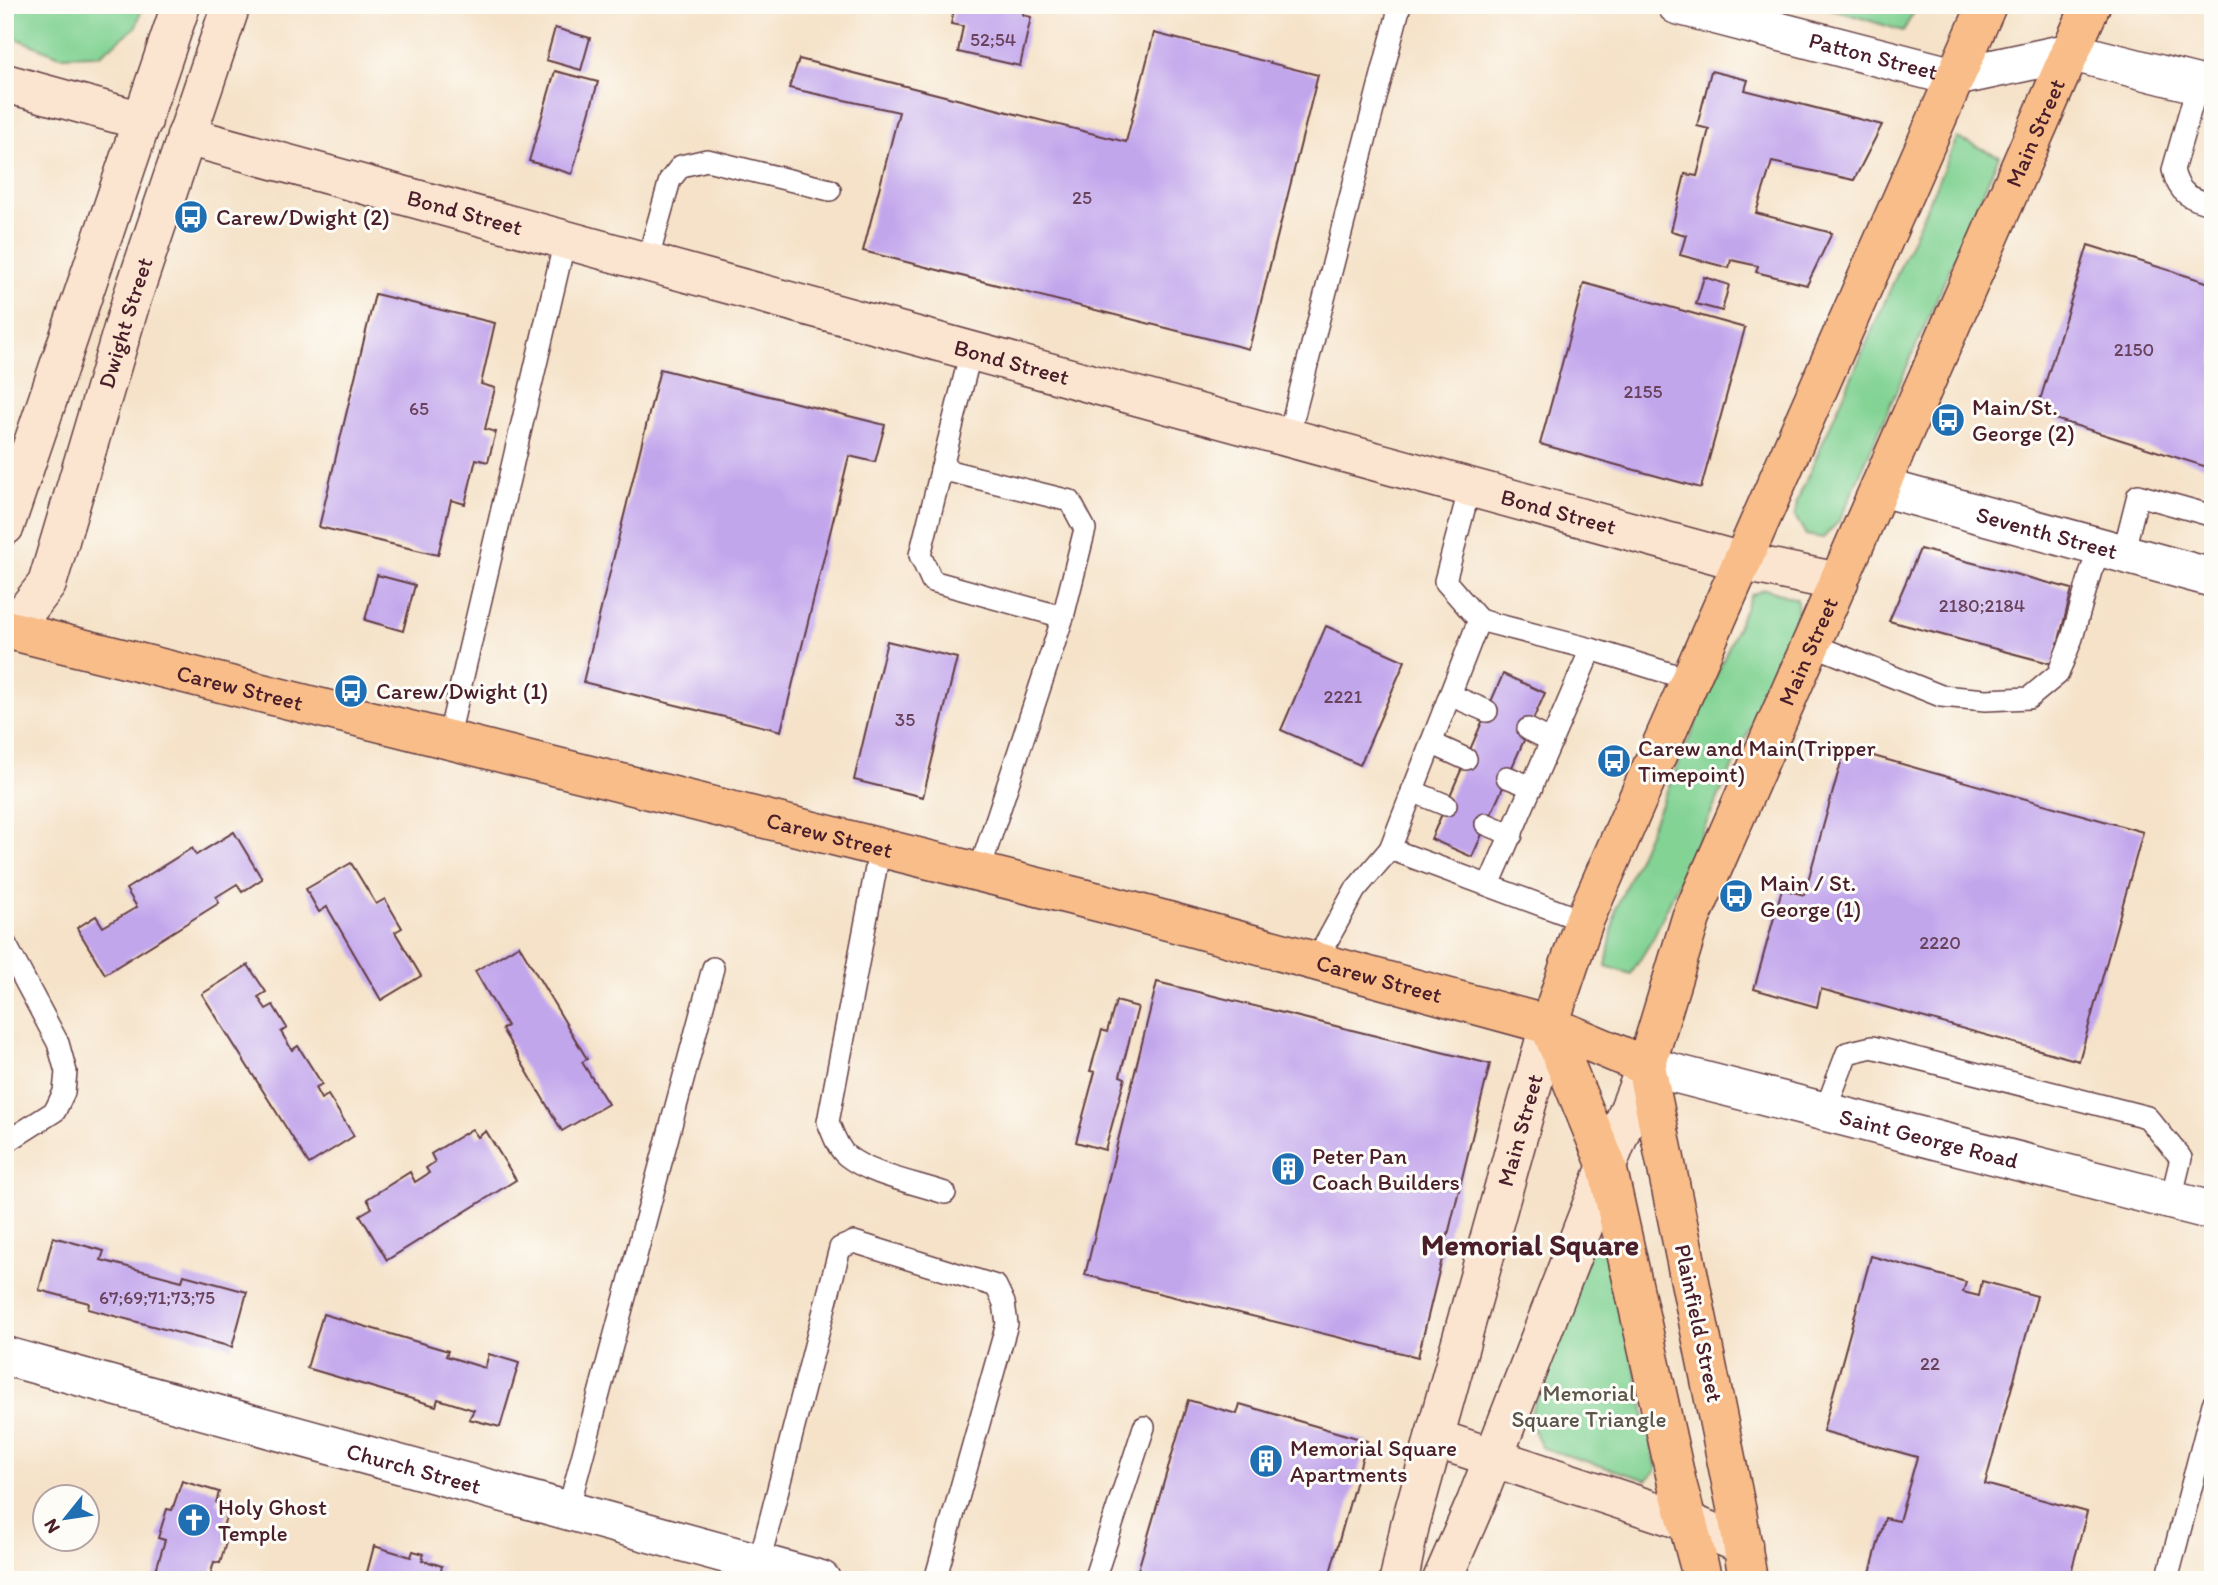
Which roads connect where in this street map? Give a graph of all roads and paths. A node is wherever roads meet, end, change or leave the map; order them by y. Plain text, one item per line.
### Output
1 (181, 5) edge
2 (231, 5) edge
3 (1400, 5) edge
4 (1677, 5) edge
5 (1987, 5) edge
6 (2091, 5) edge
7 (2072, 52) junction
8 (1955, 77) junction
9 (5, 83) edge
10 (2205, 86) edge
11 (143, 121) junction
12 (186, 136) junction
13 (830, 190) dead end
14 (2213, 205) edge
15 (565, 240) junction
16 (647, 262) junction
17 (971, 351) junction
18 (1288, 438) junction
19 (942, 469) junction
20 (1470, 487) junction
21 (1880, 488) junction
22 (2213, 516) edge
23 (5, 526) edge
24 (2112, 551) junction
25 (1743, 562) junction
26 (2213, 578) edge
27 (1839, 582) junction
28 (1062, 617) junction
29 (1479, 620) junction
30 (5, 629) edge
31 (1811, 644) junction
32 (1591, 649) junction
33 (1691, 680) junction
34 (1450, 695) junction
35 (1487, 711) dead end
36 (1528, 729) dead end
37 (448, 740) junction
38 (1552, 741) junction
39 (1431, 743) junction
40 (1466, 759) dead end
41 (1507, 777) dead end
42 (1532, 787) junction
43 (1412, 791) junction
44 (1446, 804) dead end
45 (1486, 824) dead end
46 (1512, 835) junction
47 (880, 848) junction
48 (1390, 849) junction
49 (979, 872) junction
50 (1489, 885) junction
51 (1584, 921) junction
52 (5, 943) edge
53 (1316, 961) junction
54 (713, 968) dead end
55 (1549, 1025) junction
56 (1646, 1066) junction
57 (1825, 1111) junction
58 (5, 1143) edge
59 (1607, 1166) junction
60 (945, 1193) dead end
61 (2171, 1199) junction
62 (2213, 1211) edge
63 (5, 1356) edge
64 (2213, 1404) edge
65 (1144, 1427) dead end
66 (1434, 1438) junction
67 (1494, 1457) junction
68 (568, 1510) junction
69 (1688, 1521) junction
70 (759, 1563) junction
71 (1746, 1563) edge
72 (821, 1580) edge
73 (935, 1580) edge
74 (1094, 1580) edge
75 (1399, 1580) edge
76 (1443, 1580) edge
77 (1703, 1580) edge
78 (2168, 1580) edge

1 - 11 main road, Dwight Street
2 - 12 main road, Dwight Street
3 - 18 lane
4 - 8 street, Patton Street
5 - 8 main road, Main Street
6 - 7 main road, Main Street
7 - 8 street, Patton Street
7 - 10 street
7 - 21 main road, Main Street
8 - 25 main road, Main Street
9 - 11 main road
10 - 14 lane
11 - 23 main road, Dwight Street
12 - 15 main road, Bond Street
12 - 30 main road, Dwight Street
13 - 16 lane
15 - 16 main road, Bond Street
15 - 37 lane
16 - 17 main road, Bond Street
17 - 18 main road, Bond Street
17 - 19 lane
18 - 20 main road, Bond Street
19 - 28 lane
19 - 28 lane
20 - 25 main road, Bond Street
20 - 29 lane
21 - 24 street, Seventh Street
21 - 27 main road, Main Street
22 - 24 lane
24 - 26 street, Seventh Street
24 - 31 lane
25 - 27 main road, Bond Street
25 - 33 main road, Main Street
27 - 31 main road, Main Street
28 - 49 lane
29 - 32 lane
29 - 34 lane
30 - 37 main road, Carew Street
31 - 56 main road, Main Street
32 - 33 lane
32 - 38 lane
33 - 51 main road, Main Street
34 - 35 lane
34 - 39 lane
36 - 38 lane
37 - 47 main road, Carew Street
38 - 42 lane
39 - 40 lane
39 - 43 lane
41 - 42 lane
42 - 46 lane
43 - 44 lane
43 - 48 lane
45 - 46 lane
46 - 50 lane
47 - 49 main road, Carew Street
47 - 60 lane
48 - 50 lane
48 - 53 lane
49 - 53 main road, Carew Street
50 - 51 lane
51 - 55 main road, Main Street
52 - 58 lane
53 - 55 main road, Carew Street
54 - 68 lane
55 - 56 main road, Carew Street
55 - 59 main road
55 - 66 main road, Main Street
56 - 57 street, Saint George Road
56 - 59 main road, Main Street
56 - 71 main road, Plainfield Street
57 - 61 street, Saint George Road
57 - 61 lane
59 - 67 main road, Main Street
59 - 69 main road
61 - 62 street, Saint George Road
63 - 68 street, Church Street
64 - 78 lane
65 - 74 lane
66 - 67 main road
66 - 75 main road, Main Street
67 - 69 main road
67 - 76 main road, Main Street
68 - 70 street, Church Street
69 - 71 main road
69 - 77 main road
70 - 72 street, Church Street
70 - 73 lane

